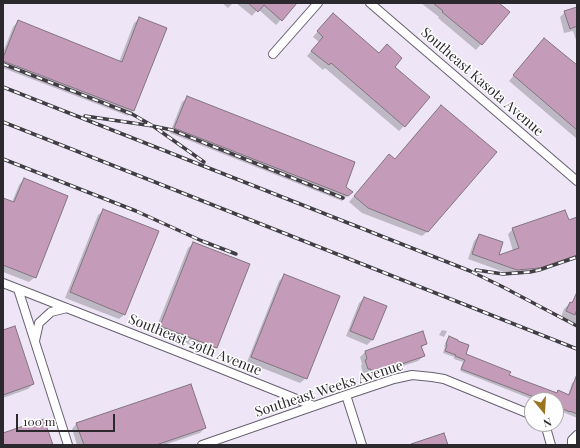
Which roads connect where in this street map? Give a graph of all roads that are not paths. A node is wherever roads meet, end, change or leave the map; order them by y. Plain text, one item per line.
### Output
1 (318, 3) edge
2 (370, 3) edge
3 (273, 54) dead end
4 (577, 181) edge
5 (3, 283) edge
6 (18, 289) junction
7 (67, 308) junction
8 (35, 342) junction
9 (346, 395) junction
10 (314, 406) junction
11 (524, 412) edge
12 (547, 432) edge
13 (577, 435) edge
14 (68, 445) edge
15 (202, 445) edge
16 (362, 445) edge
17 (551, 445) edge
18 (572, 445) edge

1 - 3 street
2 - 4 street, Southeast Kasota Avenue
5 - 6 street, Southeast 29th Avenue
6 - 7 street, Southeast 29th Avenue
6 - 8 street
7 - 8 street
7 - 10 street, Southeast 29th Avenue
8 - 14 street
9 - 10 street, Southeast Weeks Avenue
9 - 11 street, Southeast Weeks Avenue
9 - 16 street
10 - 15 street, Southeast Weeks Avenue
12 - 17 street
13 - 18 street

